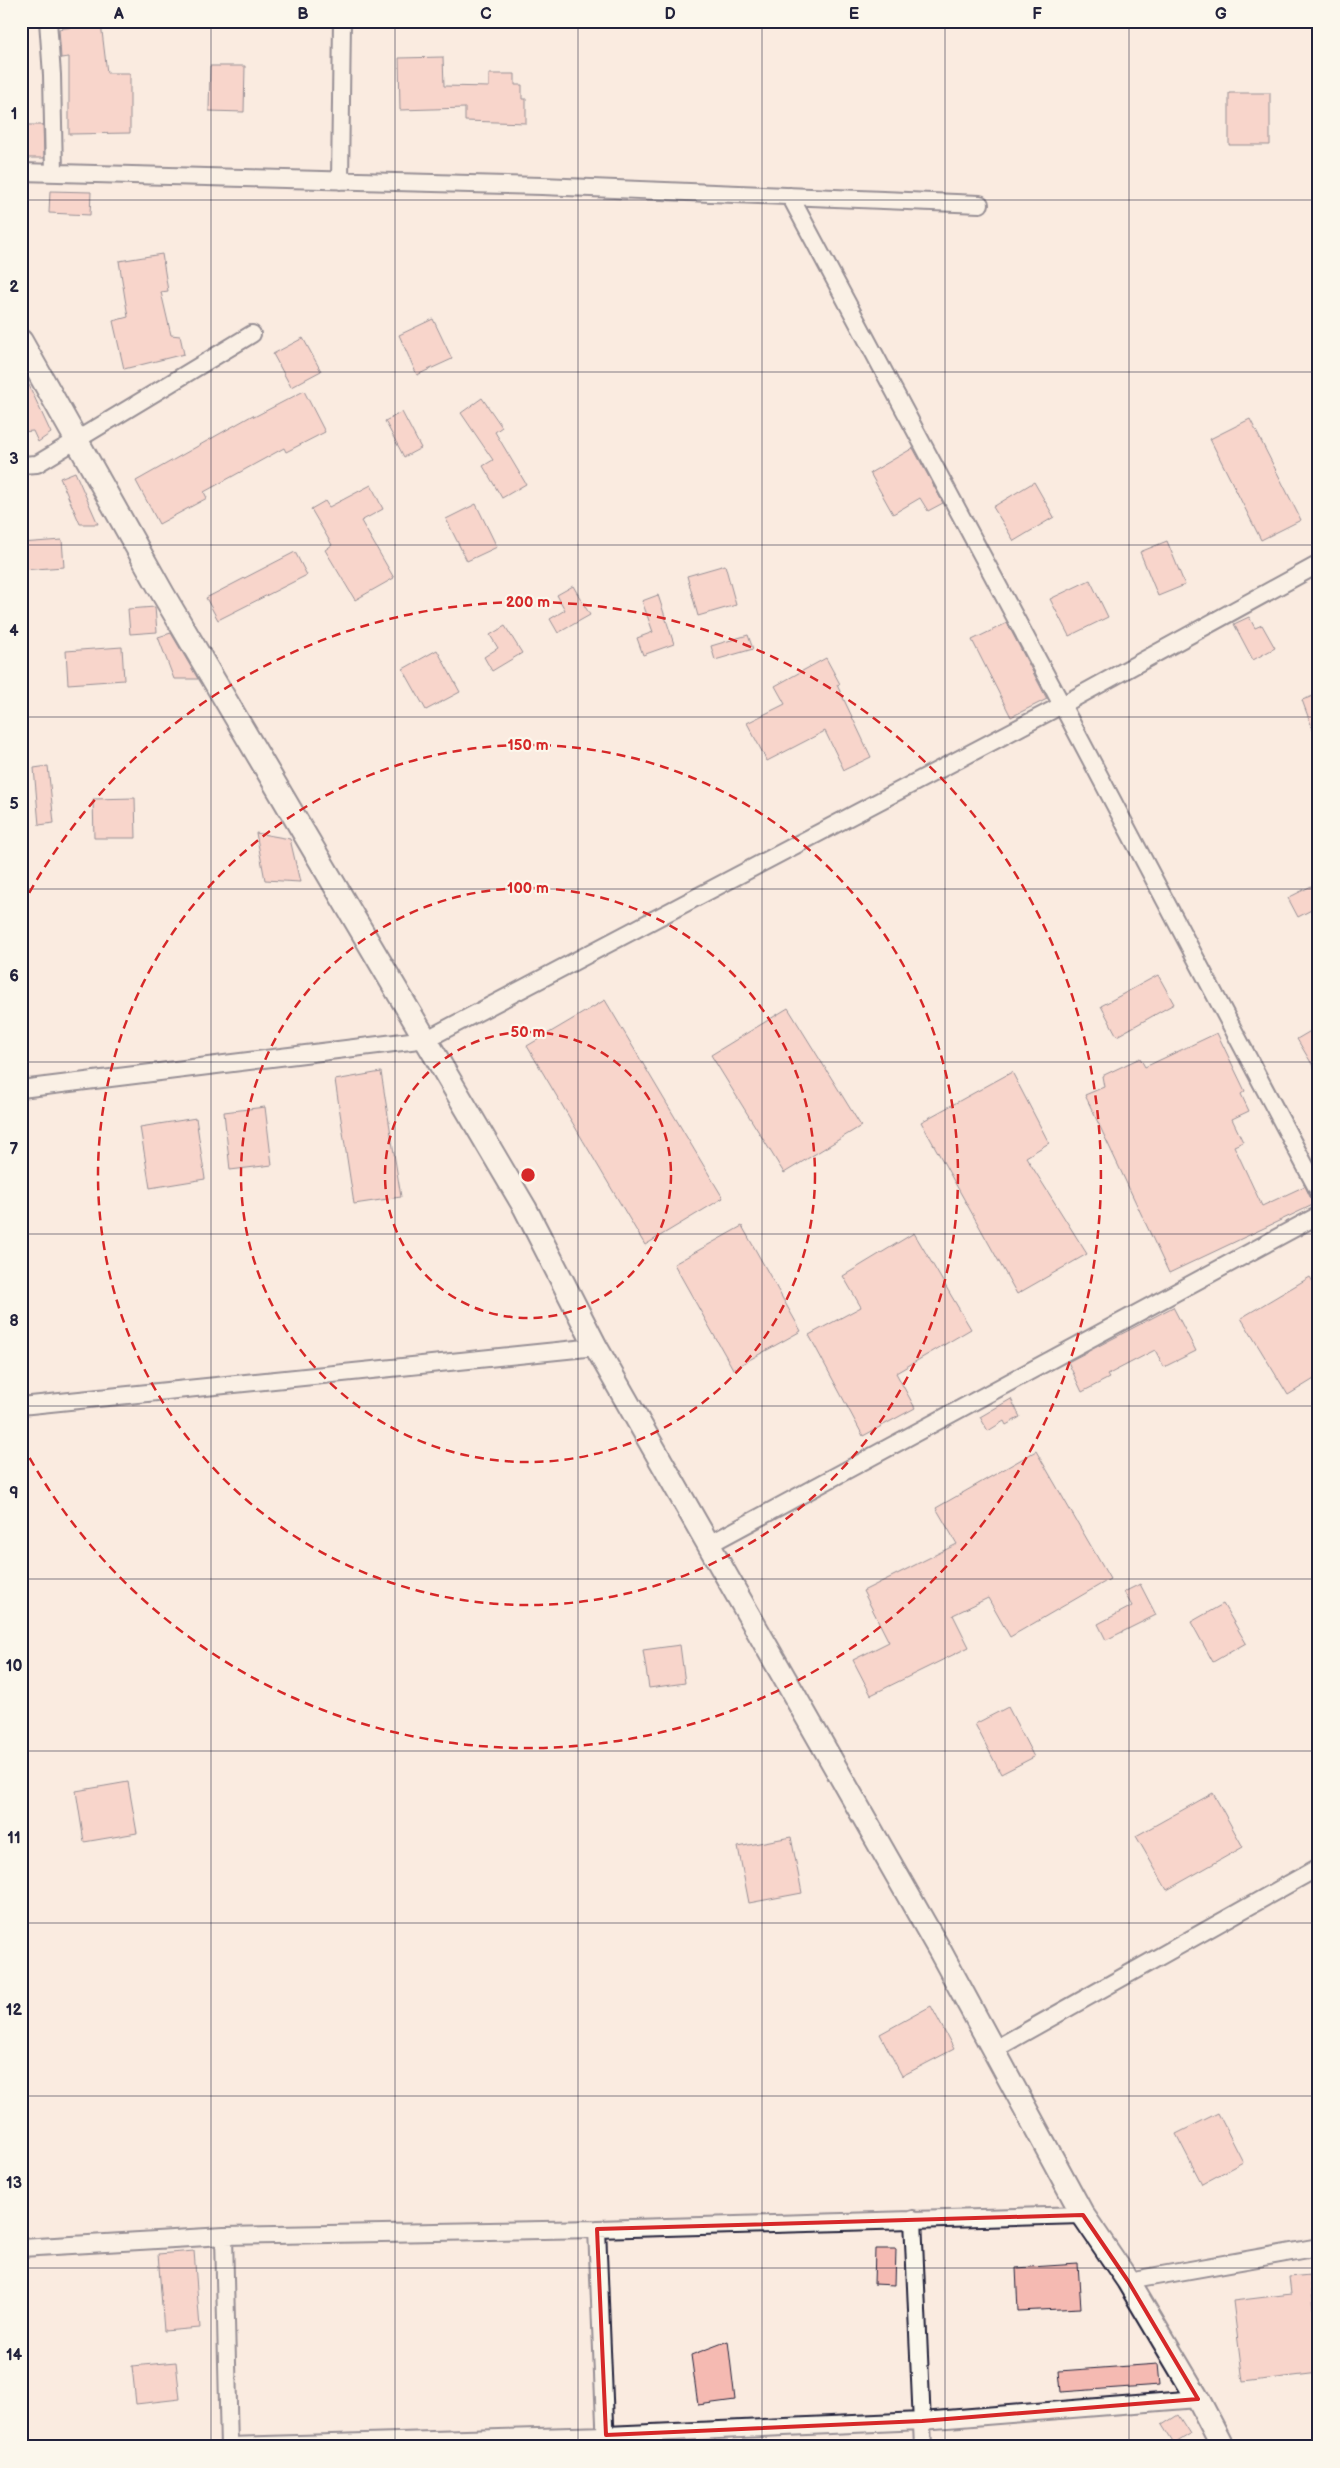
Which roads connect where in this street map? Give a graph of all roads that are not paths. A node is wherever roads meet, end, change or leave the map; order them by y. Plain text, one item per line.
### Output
1 (48, 21) edge
2 (342, 21) edge
3 (21, 172) edge
4 (54, 172) junction
5 (340, 181) junction
6 (790, 196) junction
7 (980, 204) dead end
8 (252, 334) dead end
9 (21, 341) edge
10 (76, 440) junction
11 (21, 465) edge
12 (1319, 564) edge
13 (1062, 705) junction
14 (427, 1039) junction
15 (21, 1089) edge
16 (1319, 1192) edge
17 (1319, 1215) edge
18 (596, 1347) junction
19 (21, 1406) edge
20 (708, 1545) junction
21 (1319, 1867) edge
22 (995, 2049) junction
23 (1083, 2215) junction
24 (913, 2219) junction
25 (597, 2229) junction
26 (224, 2236) junction
27 (1319, 2247) edge
28 (21, 2248) edge
29 (1128, 2281) junction
30 (1198, 2398) junction
31 (922, 2421) junction
32 (606, 2441) edge
33 (229, 2446) edge
34 (923, 2447) edge
35 (1223, 2447) edge

1 - 4 street
2 - 5 street
3 - 4 street
4 - 5 street
5 - 6 street
6 - 7 street
6 - 13 street
8 - 10 street
9 - 10 street
10 - 11 street
10 - 14 street
12 - 13 street
13 - 14 street
13 - 16 street
14 - 15 street
14 - 18 street
17 - 20 street
18 - 19 street
18 - 20 street
20 - 22 street
21 - 22 street
22 - 23 street
23 - 24 street
23 - 29 street
24 - 25 street
24 - 31 street
25 - 26 street
25 - 32 street
26 - 28 street
26 - 33 street
27 - 29 street
29 - 30 street
30 - 31 street
30 - 35 street
31 - 32 street
31 - 34 street
32 - 33 street

